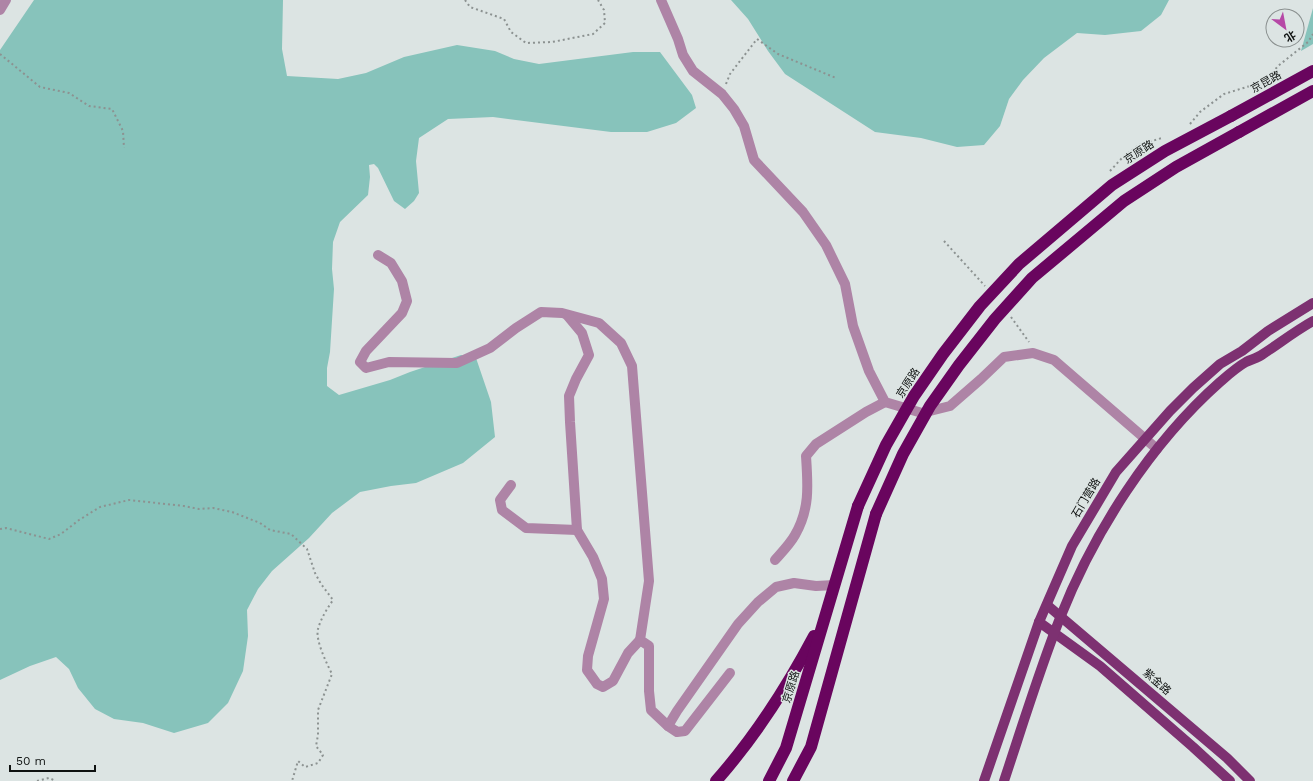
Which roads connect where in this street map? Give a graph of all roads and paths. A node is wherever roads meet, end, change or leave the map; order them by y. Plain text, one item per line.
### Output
1 (6, 0) edge
2 (465, 0) edge
3 (598, 0) edge
4 (661, 0) edge
5 (0, 10) edge
6 (0, 54) edge
7 (1313, 71) edge
8 (836, 78) dead end
9 (1313, 92) edge
10 (722, 94) junction
11 (1231, 116) joint
12 (124, 148) dead end
13 (378, 255) dead end
14 (1313, 303) edge
15 (567, 315) junction
16 (1313, 321) edge
17 (885, 402) junction
18 (1145, 438) junction
19 (1157, 449) junction
20 (511, 485) dead end
21 (0, 529) edge
22 (577, 530) junction
23 (775, 560) dead end
24 (835, 585) junction
25 (1047, 605) junction
26 (827, 612) junction
27 (1061, 617) junction
28 (1039, 622) junction
29 (1055, 633) junction
30 (640, 640) junction
31 (730, 673) dead end
32 (668, 726) junction
33 (37, 781) edge
34 (56, 781) edge
35 (292, 781) edge
36 (716, 781) edge
37 (769, 781) edge
38 (793, 781) edge
39 (984, 781) edge
40 (1004, 781) edge
41 (1230, 781) edge
42 (1250, 781) edge

1 - 5 street
2 - 3 path
4 - 10 street
6 - 12 path
7 - 11 highway, 京昆路
8 - 10 path
9 - 38 highway, bridge
10 - 17 street
11 - 24 highway, 京原路, bridge
13 - 15 street
14 - 18 main road, 石门营路
15 - 22 street
15 - 30 street
16 - 19 main road
17 - 18 street
17 - 23 street
18 - 19 street
18 - 25 main road, 石门营路
19 - 27 main road
20 - 22 street
21 - 35 path
22 - 30 street
24 - 26 highway, 京原路
24 - 32 street
25 - 27 main road, 紫金路
25 - 28 main road, 石门营路
26 - 36 highway
26 - 37 highway, 京原路
27 - 29 main road
27 - 42 main road, 紫金路
28 - 29 main road
28 - 39 main road, 石门营路
29 - 40 main road
29 - 41 main road
30 - 32 street
31 - 32 street
33 - 34 path

